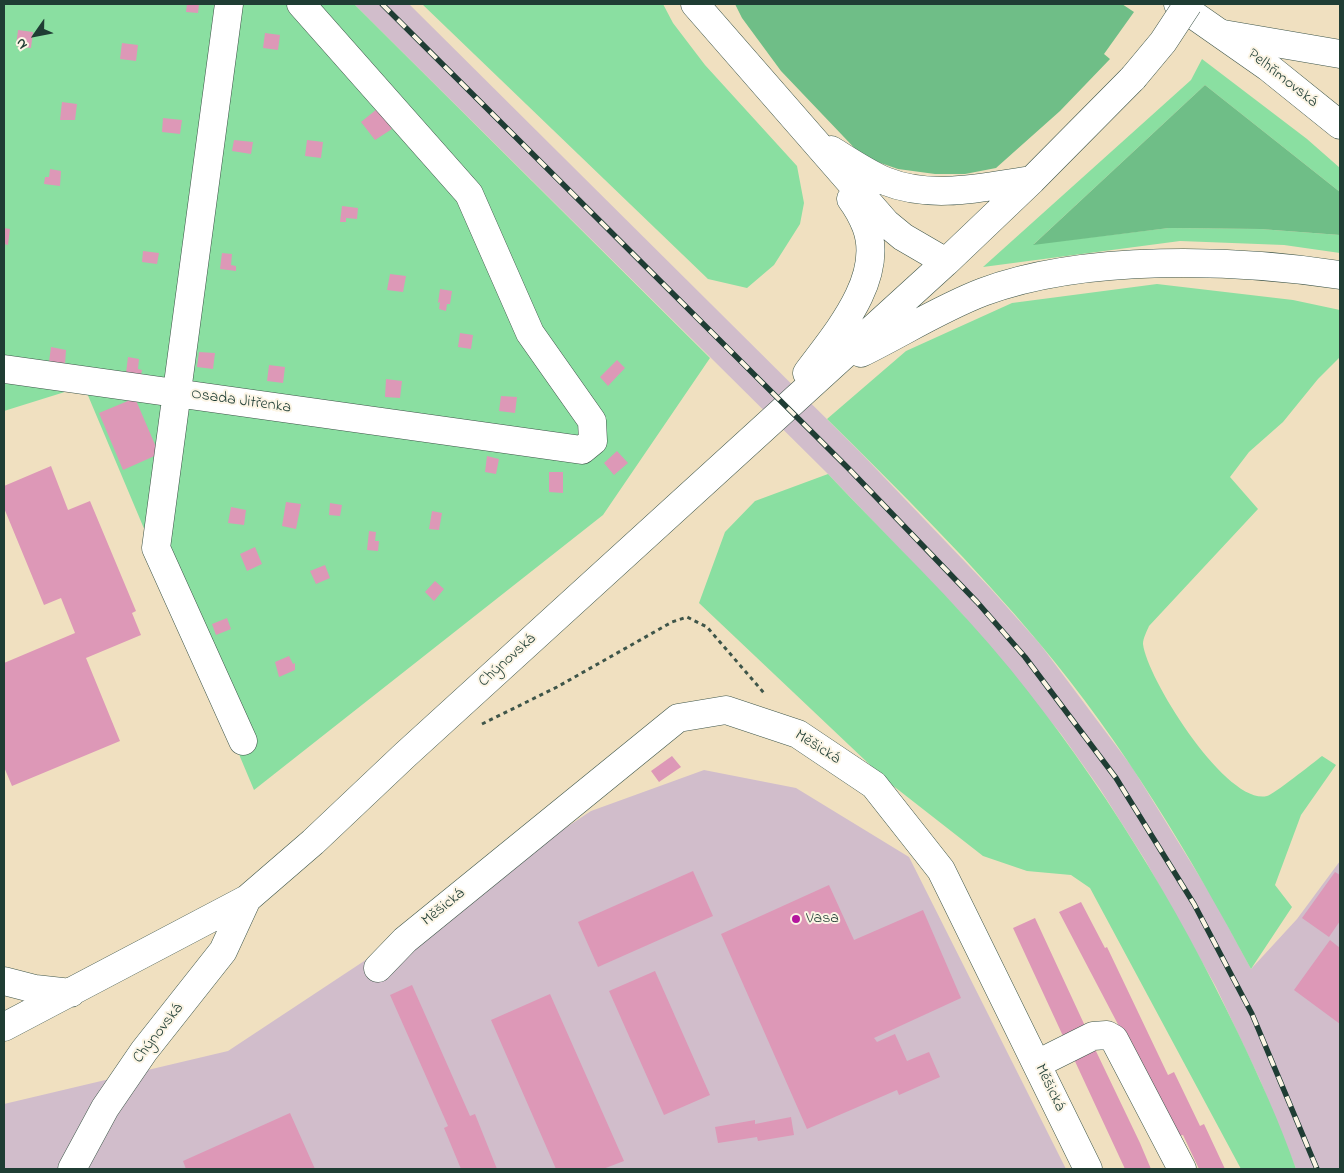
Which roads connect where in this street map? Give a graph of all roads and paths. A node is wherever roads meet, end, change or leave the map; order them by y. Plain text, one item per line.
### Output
1 (229, 4) edge
2 (301, 4) edge
3 (696, 4) edge
4 (718, 4) edge
5 (1178, 4) edge
6 (1188, 4) edge
7 (1223, 34) junction
8 (1340, 54) edge
9 (751, 66) junction
10 (1340, 125) edge
11 (817, 141) junction
12 (1032, 180) junction
13 (946, 262) junction
14 (1340, 275) edge
15 (831, 368) junction
16 (4, 369) edge
17 (176, 393) junction
18 (770, 422) junction
19 (768, 698) dead end
20 (479, 725) dead end
21 (243, 741) dead end
22 (247, 899) junction
23 (378, 968) dead end
24 (4, 980) edge
25 (71, 993) junction
26 (4, 1027) edge
27 (1037, 1064) junction
28 (72, 1169) edge
29 (1088, 1169) edge
30 (1182, 1169) edge

1 - 17 main road
2 - 17 main road, Osada Jitřenka
3 - 9 main road
4 - 9 main road
5 - 7 main road, Pelhřimovská
6 - 12 main road, bridge
7 - 8 main road
7 - 10 main road, Pelhřimovská
9 - 11 main road
11 - 12 main road
11 - 13 main road
11 - 18 main road
12 - 13 main road
13 - 15 main road
14 - 15 main road
15 - 18 main road
16 - 17 main road
17 - 21 main road, Osada Jitřenka
18 - 22 main road, Chýnovská
19 - 20 path
22 - 25 main road, Chýnovská
22 - 28 main road, Chýnovská
23 - 27 main road, Měšická
24 - 25 main road
25 - 26 main road, Chýnovská
27 - 29 main road, Měšická
27 - 30 main road

